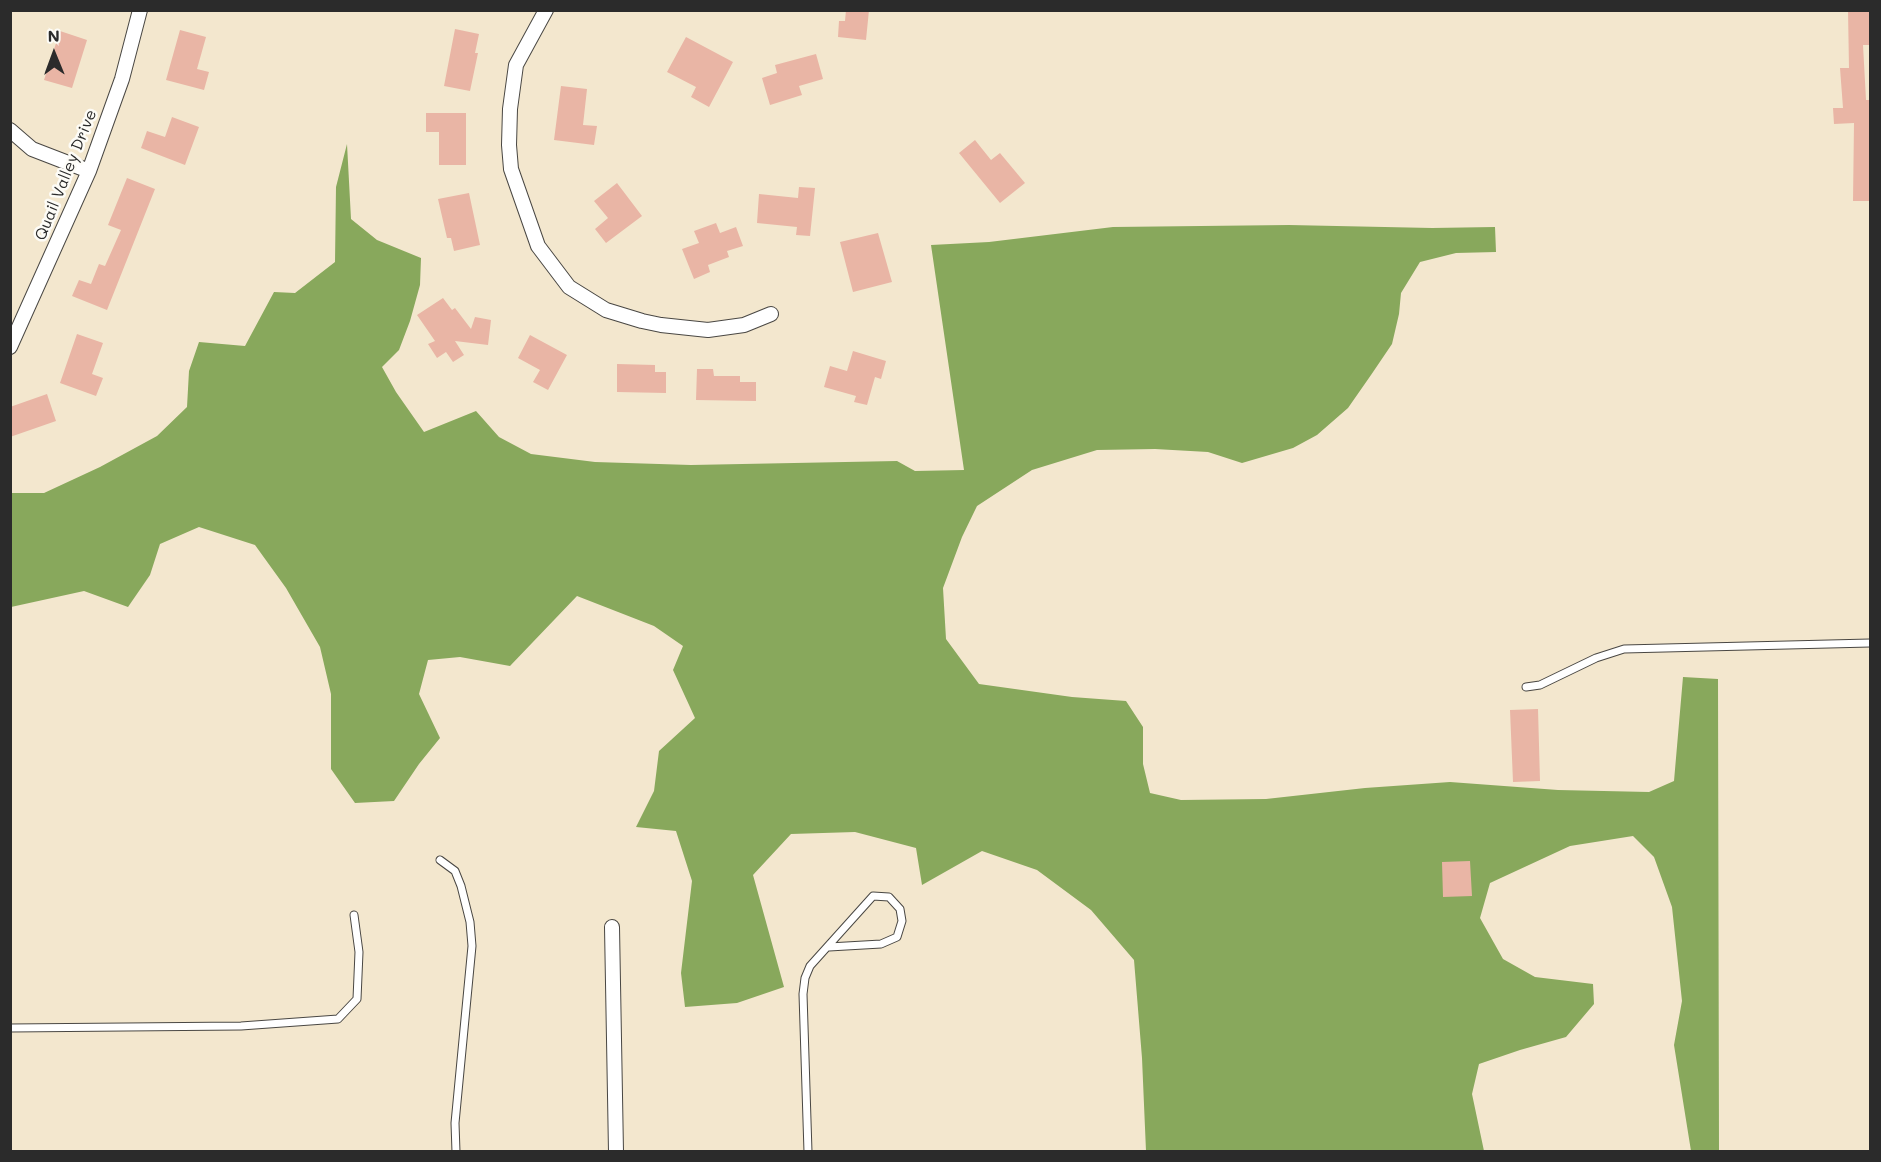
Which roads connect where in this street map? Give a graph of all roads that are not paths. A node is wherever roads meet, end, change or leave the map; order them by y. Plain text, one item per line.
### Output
1 (140, 10) edge
2 (546, 10) edge
3 (10, 130) edge
4 (89, 171) junction
5 (771, 314) dead end
6 (10, 347) edge
7 (1870, 643) edge
8 (1526, 687) dead end
9 (440, 860) dead end
10 (354, 915) dead end
11 (612, 927) dead end
12 (829, 947) junction
13 (10, 1028) edge
14 (456, 1152) edge
15 (616, 1152) edge
16 (808, 1152) edge

1 - 4 street, Quail Valley Drive
2 - 5 street
3 - 4 street
4 - 6 street, Quail Valley Drive
7 - 8 lane
9 - 14 lane
10 - 13 lane
11 - 15 street
12 - 12 lane
12 - 16 lane

